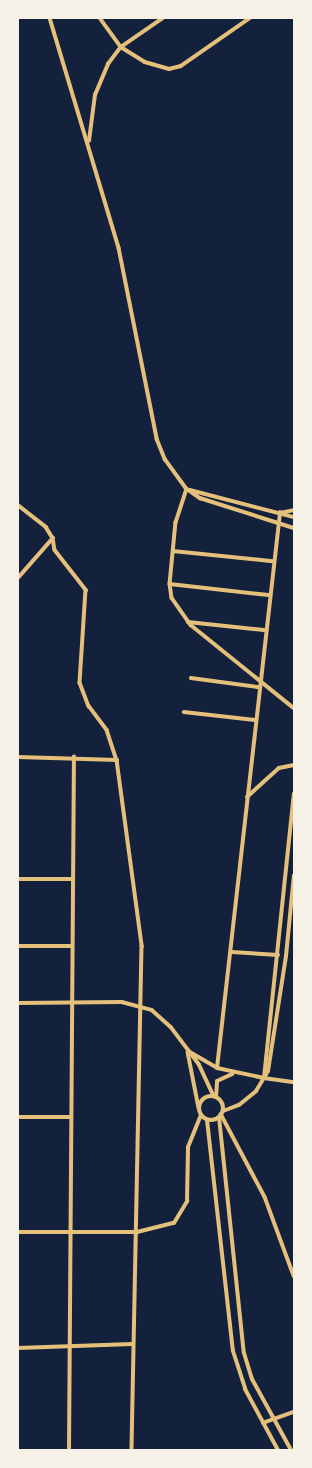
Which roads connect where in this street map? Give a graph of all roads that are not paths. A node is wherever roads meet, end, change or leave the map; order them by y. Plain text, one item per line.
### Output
1 (50, 18) edge
2 (100, 18) edge
3 (163, 18) edge
4 (250, 18) edge
5 (158, 20) edge
6 (121, 47) junction
7 (89, 144) junction
8 (187, 489) junction
9 (18, 505) edge
10 (294, 510) edge
11 (280, 513) junction
12 (294, 517) edge
13 (277, 522) junction
14 (294, 528) edge
15 (53, 538) junction
16 (173, 551) junction
17 (272, 561) junction
18 (18, 578) edge
19 (170, 584) junction
20 (268, 595) junction
21 (188, 622) junction
22 (264, 630) junction
23 (191, 678) dead end
24 (259, 682) junction
25 (258, 686) junction
26 (294, 708) edge
27 (184, 712) dead end
28 (255, 720) junction
29 (18, 756) edge
30 (74, 757) junction
31 (117, 760) junction
32 (294, 765) edge
33 (294, 794) edge
34 (247, 797) junction
35 (294, 875) edge
36 (18, 879) edge
37 (72, 879) junction
38 (18, 946) edge
39 (72, 946) junction
40 (232, 952) junction
41 (278, 955) junction
42 (18, 1003) edge
43 (72, 1003) junction
44 (140, 1005) junction
45 (188, 1051) junction
46 (217, 1068) junction
47 (236, 1073) junction
48 (264, 1078) junction
49 (294, 1082) edge
50 (215, 1097) junction
51 (199, 1108) junction
52 (221, 1114) junction
53 (201, 1115) junction
54 (18, 1117) edge
55 (70, 1117) junction
56 (208, 1120) junction
57 (18, 1232) edge
58 (70, 1232) junction
59 (137, 1232) junction
60 (294, 1276) edge
61 (132, 1344) junction
62 (69, 1346) junction
63 (18, 1348) edge
64 (294, 1412) edge
65 (274, 1419) junction
66 (263, 1423) junction
67 (68, 1450) edge
68 (132, 1450) edge
69 (278, 1450) edge
70 (291, 1450) edge

1 - 7 street
2 - 6 street
3 - 5 street
4 - 6 street
5 - 6 street
6 - 7 street
7 - 8 street
8 - 11 street
8 - 13 street
8 - 16 street
9 - 15 street
10 - 11 street
11 - 12 street
11 - 13 street
13 - 14 street
13 - 17 street
15 - 18 street
15 - 31 street
16 - 17 street
16 - 19 street
17 - 20 street
19 - 20 street
19 - 21 street
20 - 22 street
21 - 22 street
21 - 24 street
22 - 24 street
23 - 25 street
24 - 25 street
24 - 26 street
25 - 28 street
27 - 28 street
28 - 34 street
29 - 30 street
30 - 31 street
30 - 37 street
31 - 44 street
32 - 34 street
33 - 41 street
34 - 40 street
35 - 48 street
36 - 37 street
37 - 39 street
38 - 39 street
39 - 43 street
40 - 41 street
40 - 46 street
41 - 48 street
42 - 43 street
43 - 44 street
43 - 55 street
44 - 45 street
44 - 59 street
45 - 46 street
45 - 50 street
45 - 51 street
46 - 47 street
47 - 48 street
47 - 50 street
48 - 49 street
48 - 52 street
50 - 51 street
50 - 52 street
51 - 53 street
52 - 56 street
52 - 60 street
52 - 65 street
53 - 56 street
53 - 59 street
54 - 55 street
55 - 58 street
56 - 66 street
57 - 58 street
58 - 59 street
58 - 62 street
59 - 61 street
61 - 62 street
61 - 68 street
62 - 63 street
62 - 67 street
64 - 65 street
65 - 66 street
65 - 70 street
66 - 69 street

